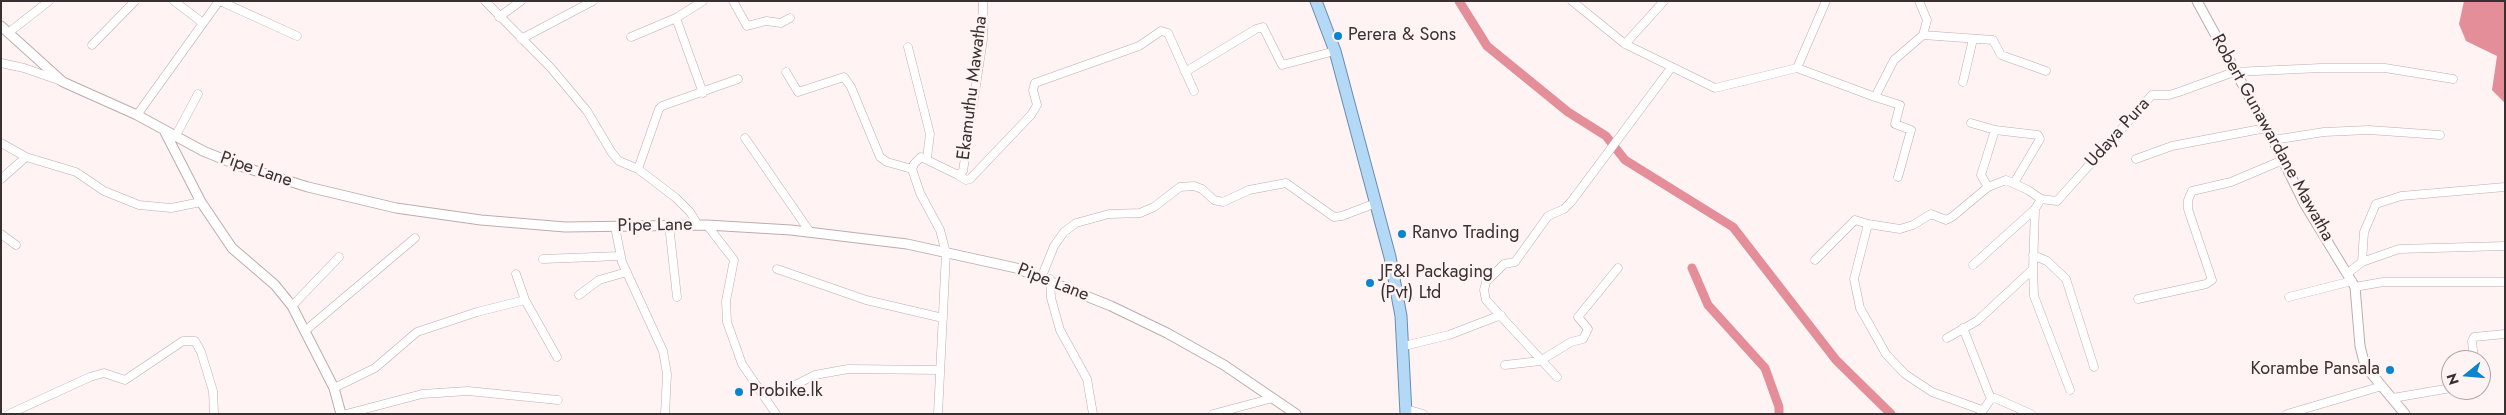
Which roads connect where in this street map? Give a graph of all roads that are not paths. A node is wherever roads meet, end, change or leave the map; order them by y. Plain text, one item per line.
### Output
1 (49, 1) edge
2 (136, 1) edge
3 (174, 1) edge
4 (220, 1) edge
5 (485, 1) edge
6 (521, 1) edge
7 (593, 1) edge
8 (702, 1) edge
9 (733, 1) edge
10 (982, 1) edge
11 (1316, 1) edge
12 (1571, 1) edge
13 (1664, 1) edge
14 (1826, 1) edge
15 (1919, 1) edge
16 (2197, 1) edge
17 (499, 17) junction
18 (676, 18) junction
19 (790, 18) dead end
20 (203, 22) junction
21 (1, 26) edge
22 (8, 34) junction
23 (1924, 35) junction
24 (297, 36) dead end
25 (631, 38) dead end
26 (521, 39) junction
27 (1973, 39) junction
28 (1625, 44) junction
29 (92, 45) dead end
30 (908, 47) dead end
31 (1335, 51) junction
32 (1, 64) edge
33 (1671, 68) junction
34 (1798, 68) junction
35 (2046, 70) dead end
36 (786, 72) dead end
37 (1185, 72) junction
38 (2234, 72) junction
39 (738, 79) dead end
40 (2453, 79) dead end
41 (63, 82) junction
42 (1963, 82) dead end
43 (1194, 91) dead end
44 (703, 92) junction
45 (198, 94) dead end
46 (1875, 97) junction
47 (137, 115) junction
48 (1971, 123) dead end
49 (2266, 128) junction
50 (1995, 130) junction
51 (165, 132) junction
52 (2440, 135) dead end
53 (175, 137) junction
54 (745, 138) dead end
55 (2273, 140) junction
56 (1, 143) edge
57 (26, 157) junction
58 (927, 158) junction
59 (2136, 159) dead end
60 (2283, 160) junction
61 (638, 169) junction
62 (912, 169) junction
63 (958, 175) junction
64 (1898, 177) dead end
65 (1, 179) edge
66 (2014, 184) junction
67 (1988, 187) junction
68 (2505, 187) edge
69 (2041, 199) junction
70 (201, 202) junction
71 (1376, 203) junction
72 (2035, 209) junction
73 (1868, 224) junction
74 (669, 225) junction
75 (703, 225) junction
76 (615, 227) junction
77 (810, 232) junction
78 (1, 234) edge
79 (415, 238) dead end
80 (16, 245) dead end
81 (2505, 246) edge
82 (946, 253) junction
83 (2033, 255) junction
84 (620, 256) junction
85 (339, 257) dead end
86 (543, 259) dead end
87 (1815, 260) dead end
88 (2362, 262) junction
89 (1973, 266) dead end
90 (1618, 268) dead end
91 (777, 269) dead end
92 (2032, 269) junction
93 (627, 272) junction
94 (516, 274) dead end
95 (1046, 278) junction
96 (2352, 280) junction
97 (2505, 282) edge
98 (579, 295) dead end
99 (677, 296) dead end
100 (2289, 297) dead end
101 (2138, 298) dead end
102 (525, 300) junction
103 (292, 306) junction
104 (1501, 315) junction
105 (943, 318) junction
106 (1963, 328) junction
107 (306, 330) junction
108 (2505, 334) edge
109 (1947, 338) dead end
110 (1404, 346) junction
111 (2473, 350) edge
112 (557, 357) dead end
113 (1540, 361) junction
114 (1505, 365) dead end
115 (2094, 367) dead end
116 (939, 370) junction
117 (1558, 377) dead end
118 (2382, 386) junction
119 (334, 388) junction
120 (783, 390) dead end
121 (2070, 390) dead end
122 (2441, 390) edge
123 (1273, 398) junction
124 (1991, 398) junction
125 (2393, 398) junction
126 (558, 400) dead end
127 (1406, 411) edge
128 (1982, 412) edge
129 (9, 414) edge
130 (214, 414) edge
131 (341, 414) edge
132 (346, 414) edge
133 (665, 414) edge
134 (776, 414) edge
135 (938, 414) edge
136 (1093, 414) edge
137 (1212, 414) edge
138 (1296, 414) edge
139 (1424, 414) edge
140 (2031, 414) edge
141 (2287, 414) edge
142 (2405, 414) edge

1 - 22 street
2 - 29 street
3 - 20 street
4 - 20 street
4 - 24 street
5 - 17 street
6 - 17 street
7 - 26 street
8 - 18 street
9 - 19 street
10 - 63 street, Ekamuthu Mawatha
11 - 31 main road
12 - 28 street
13 - 28 street
14 - 34 street
15 - 23 street
16 - 38 street, Robert Gunawardane Mawatha
17 - 26 street
18 - 25 street
18 - 44 street
20 - 47 street
21 - 22 street
22 - 41 street
23 - 27 street
23 - 46 street
26 - 61 street
27 - 35 street
27 - 42 street
28 - 33 street
30 - 58 street
31 - 37 street
31 - 71 main road
32 - 41 street, Pipe Lane
33 - 34 street
33 - 104 street
34 - 46 street
36 - 62 street
37 - 43 street
37 - 63 street
38 - 40 street
38 - 49 street, Robert Gunawardane Mawatha
38 - 69 street, Udaya Pura
39 - 44 street
41 - 47 street, Pipe Lane
44 - 61 street
45 - 53 street
46 - 64 street
47 - 51 street, Pipe Lane
48 - 50 street
49 - 55 street, Robert Gunawardane Mawatha
49 - 59 street
50 - 66 street
50 - 67 street
51 - 53 street, Pipe Lane
51 - 70 street
52 - 55 street
53 - 76 street, Pipe Lane
54 - 77 street
55 - 60 street, Robert Gunawardane Mawatha
56 - 57 street
57 - 65 street
57 - 70 street
58 - 62 street
58 - 63 street, Ekamuthu Mawatha
60 - 96 street, Robert Gunawardane Mawatha
60 - 101 street
61 - 75 street
62 - 82 street
66 - 67 street
66 - 69 street
67 - 73 street
68 - 88 street
69 - 72 street
70 - 103 street
71 - 95 street
71 - 110 main road
72 - 83 street
72 - 89 street
73 - 87 street
73 - 128 street
74 - 75 street, Pipe Lane
74 - 76 street, Pipe Lane
74 - 99 street
75 - 77 street, Pipe Lane
75 - 134 street
76 - 84 street
77 - 82 street, Pipe Lane
78 - 80 street
79 - 107 street
81 - 88 street
82 - 95 street, Pipe Lane
82 - 105 street
83 - 92 street
83 - 115 street
84 - 86 street
84 - 93 street
85 - 103 street
88 - 96 street
90 - 113 street
91 - 105 street
92 - 106 street
92 - 121 street
93 - 98 street
93 - 133 street
94 - 102 street
95 - 123 street, Pipe Lane
95 - 136 street
96 - 97 street
96 - 100 street
96 - 118 street, Robert Gunawardane Mawatha
102 - 112 street
102 - 119 street
103 - 107 street
104 - 110 street
104 - 113 street
105 - 116 street
106 - 109 street
106 - 124 street
107 - 119 street
108 - 111 street
110 - 127 main road
113 - 114 street
113 - 117 street
116 - 120 street
116 - 135 street
118 - 125 street, Robert Gunawardane Mawatha
118 - 141 street
119 - 131 street
122 - 125 street
123 - 137 street
123 - 138 street, Pipe Lane
124 - 128 street
124 - 140 street
125 - 142 street, Robert Gunawardane Mawatha
126 - 132 street
127 - 139 street
129 - 130 street

